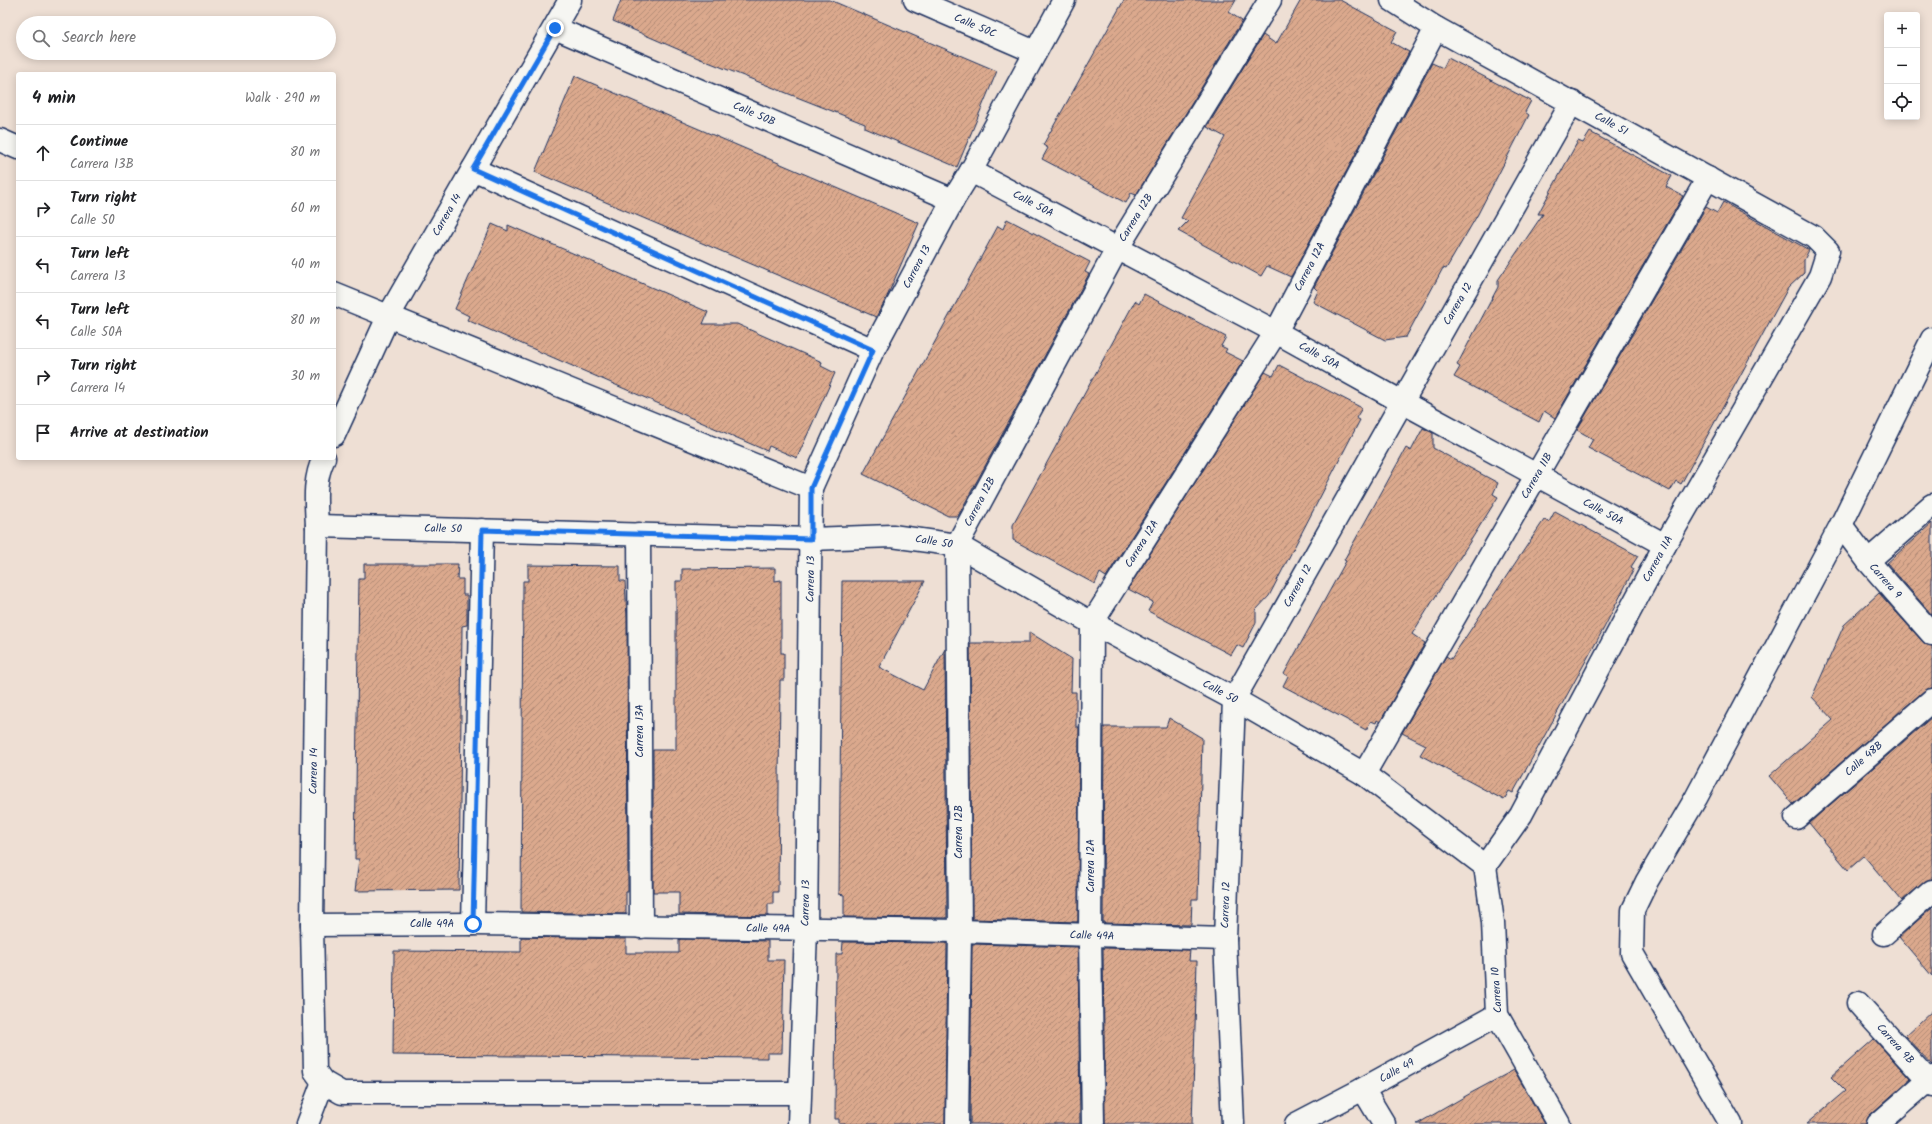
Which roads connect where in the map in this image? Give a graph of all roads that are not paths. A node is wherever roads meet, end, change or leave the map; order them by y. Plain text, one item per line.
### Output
1 (570, 0) edge
2 (915, 0) edge
3 (1064, 0) edge
4 (1270, 0) edge
5 (1392, 0) edge
6 (555, 28) junction
7 (1436, 28) junction
8 (1035, 52) junction
9 (1572, 102) junction
10 (0, 140) edge
11 (16, 147) edge
12 (473, 169) junction
13 (971, 171) junction
14 (1708, 178) junction
15 (953, 200) junction
16 (1117, 249) junction
17 (1828, 252) joint
18 (336, 295) edge
19 (388, 318) junction
20 (1276, 332) junction
21 (1932, 339) edge
22 (873, 350) junction
23 (1402, 402) junction
24 (336, 431) edge
25 (323, 460) edge
26 (1537, 476) junction
27 (811, 488) junction
28 (1932, 505) edge
29 (1841, 525) junction
30 (317, 526) junction
31 (482, 530) junction
32 (639, 534) junction
33 (811, 539) junction
34 (957, 545) junction
35 (1665, 545) junction
36 (1868, 561) junction
37 (1092, 623) junction
38 (1932, 634) edge
39 (1234, 699) junction
40 (1932, 700) edge
41 (1364, 774) junction
42 (1796, 818) dead end
43 (1485, 866) junction
44 (1932, 891) edge
45 (473, 924) junction
46 (312, 925) junction
47 (641, 927) junction
48 (806, 930) junction
49 (960, 931) junction
50 (1884, 934) dead end
51 (1090, 936) junction
52 (1225, 939) junction
53 (1858, 1003) dead end
54 (1497, 1015) junction
55 (1931, 1081) edge
56 (323, 1082) junction
57 (1363, 1089) junction
58 (799, 1093) junction
59 (307, 1124) edge
60 (799, 1124) edge
61 (957, 1124) edge
62 (1093, 1124) edge
63 (1233, 1124) edge
64 (1296, 1124) edge
65 (1384, 1124) edge
66 (1559, 1124) edge
67 (1731, 1124) edge
68 (1878, 1124) edge

1 - 6 street, Carrera 14
2 - 8 street, Calle 50C
3 - 8 street, Carrera 13
4 - 16 street, Carrera 12B
5 - 7 street, Calle 51
6 - 12 street, Carrera 14
6 - 15 street, Calle 50B
7 - 9 street, Calle 51
7 - 20 street, Carrera 12A
8 - 13 street, Carrera 13
9 - 14 street, Calle 51
9 - 23 street, Carrera 12
10 - 11 street
12 - 19 street, Carrera 14
12 - 22 street
13 - 15 street, Carrera 13
13 - 16 street, Calle 50A
14 - 17 street, Calle 51
14 - 26 street, Carrera 11B
15 - 22 street, Carrera 13
16 - 20 street, Calle 50A
16 - 34 street, Carrera 12B
17 - 35 street, Carrera 11A
18 - 19 street
19 - 24 street, Carrera 14
19 - 27 street
20 - 23 street, Calle 50A
20 - 37 street, Carrera 12A
21 - 29 street
22 - 27 street, Carrera 13
23 - 26 street, Calle 50A
23 - 39 street, Carrera 12
25 - 30 street, Carrera 14
26 - 35 street, Calle 50A
26 - 41 street, Carrera 11B
27 - 33 street, Carrera 13
28 - 36 street
29 - 36 street, Carrera 9
29 - 67 street
30 - 31 street, Calle 50
30 - 46 street, Carrera 14
31 - 32 street, Calle 50
31 - 45 street
32 - 33 street, Calle 50
32 - 47 street, Carrera 13A
33 - 34 street, Calle 50
33 - 48 street, Carrera 13
34 - 37 street, Calle 50
34 - 49 street, Carrera 12B
35 - 43 street, Carrera 11A
36 - 38 street, Carrera 9
37 - 39 street, Calle 50
37 - 51 street, Carrera 12A
39 - 41 street, Calle 50
39 - 52 street, Carrera 12
40 - 42 street, Calle 48B
41 - 43 street, Calle 50
43 - 54 street, Carrera 10
44 - 50 street
45 - 46 street, Calle 49A
45 - 47 street, Calle 49A
46 - 56 street, Carrera 14
47 - 48 street, Calle 49A
48 - 49 street, Calle 49A
48 - 58 street, Carrera 13
49 - 51 street, Calle 49A
49 - 61 street, Carrera 12B
51 - 52 street, Calle 49A
51 - 62 street, Carrera 12A
52 - 63 street, Carrera 12
53 - 55 street, Carrera 9B
54 - 57 street, Calle 49
54 - 66 street, Carrera 10
55 - 68 street
56 - 58 street
56 - 59 street
57 - 64 street, Calle 49
57 - 65 street
58 - 60 street, Carrera 13

